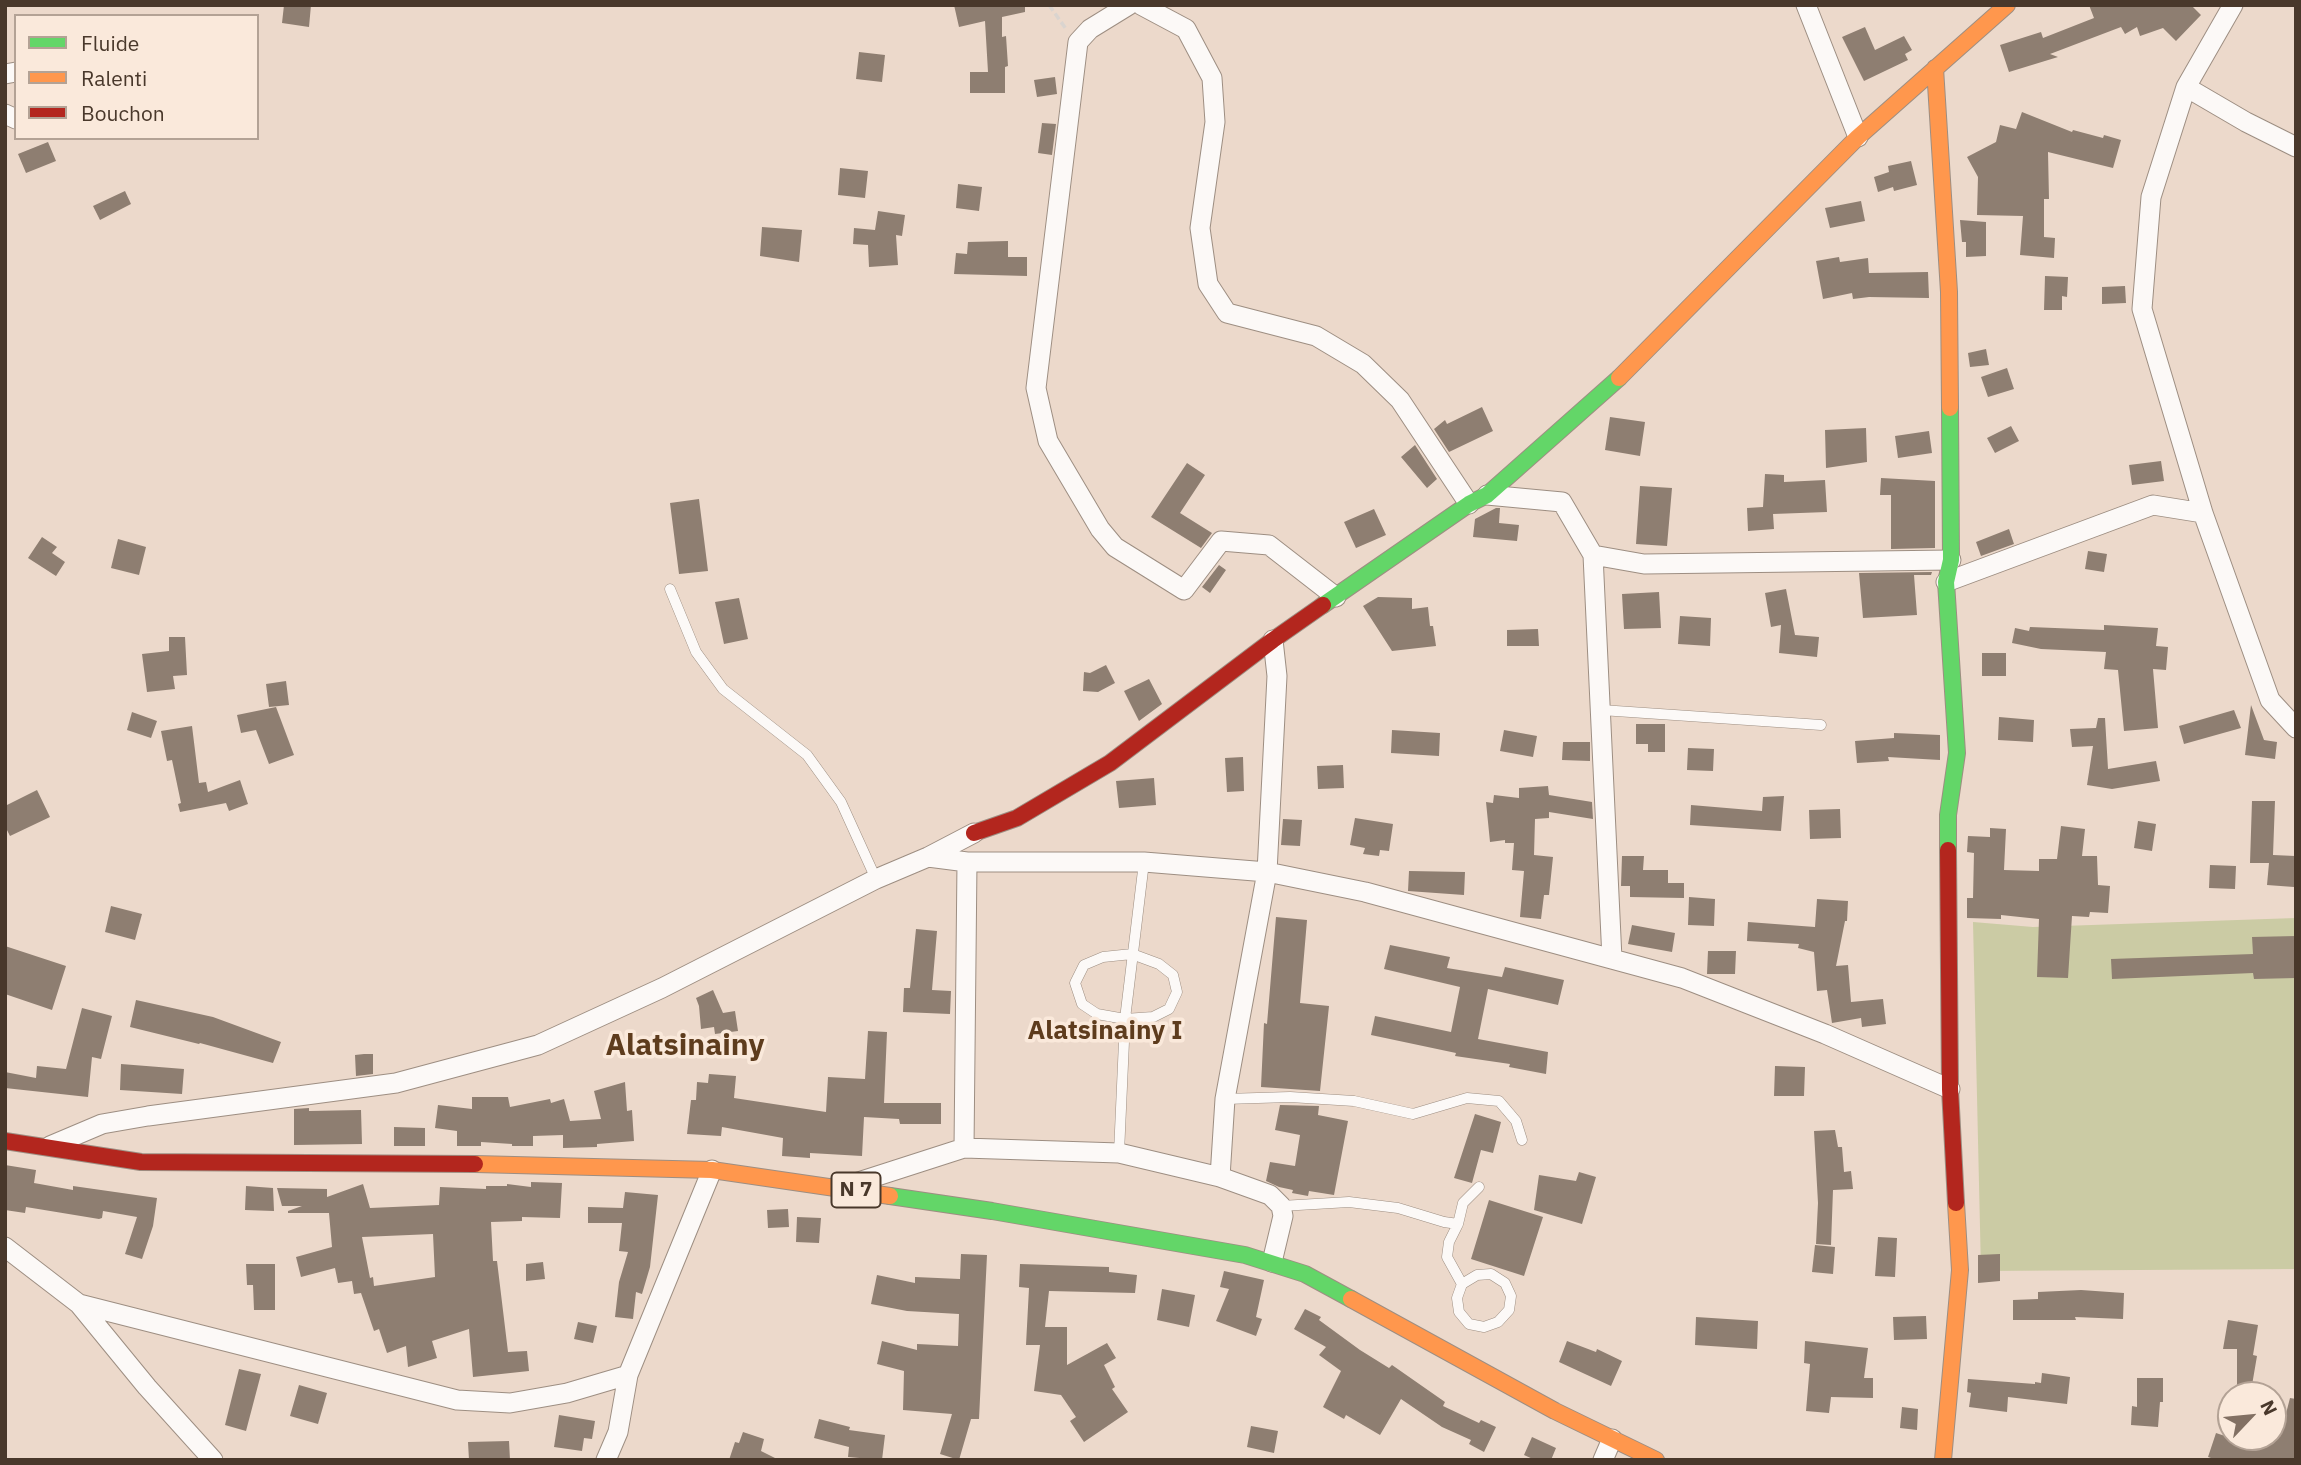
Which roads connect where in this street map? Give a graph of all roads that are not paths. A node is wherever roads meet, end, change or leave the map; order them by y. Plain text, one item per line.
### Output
1 (1129, 5) edge
2 (1141, 5) edge
3 (1806, 5) edge
4 (2007, 5) edge
5 (2233, 5) edge
6 (1936, 68) junction
7 (2186, 87) junction
8 (1858, 137) junction
9 (2296, 147) edge
10 (1488, 495) junction
11 (1469, 504) junction
12 (2203, 513) junction
13 (1593, 555) junction
14 (1951, 560) junction
15 (1946, 582) junction
16 (670, 589) dead end
17 (1336, 597) junction
18 (1273, 640) junction
19 (1601, 710) junction
20 (1821, 725) dead end
21 (2296, 728) edge
22 (974, 832) joint
23 (928, 857) junction
24 (967, 862) junction
25 (1144, 862) junction
26 (1266, 872) junction
27 (876, 879) junction
28 (1132, 954) junction
29 (1612, 959) junction
30 (1125, 1019) junction
31 (1950, 1089) junction
32 (1225, 1099) junction
33 (1522, 1140) dead end
34 (5, 1141) edge
35 (49, 1147) junction
36 (964, 1149) junction
37 (1119, 1153) junction
38 (712, 1170) junction
39 (1220, 1177) junction
40 (842, 1188) junction
41 (1479, 1188) dead end
42 (1282, 1206) junction
43 (1458, 1224) junction
44 (5, 1247) edge
45 (1272, 1262) junction
46 (1462, 1284) junction
47 (79, 1304) junction
48 (628, 1375) junction
49 (1612, 1439) junction
50 (213, 1460) edge
51 (606, 1460) edge
52 (1603, 1460) edge
53 (1656, 1460) edge
54 (1943, 1460) edge

1 - 17 street
2 - 11 street
3 - 8 street
4 - 6 street
5 - 7 street
6 - 8 street
6 - 14 street
7 - 9 street
7 - 12 street
8 - 10 street
10 - 11 street
10 - 13 street
11 - 17 street
12 - 15 street
12 - 21 street
13 - 14 street
13 - 19 street
14 - 15 street
15 - 31 street
16 - 27 lane
17 - 18 street
18 - 22 street
18 - 26 street
19 - 20 lane
19 - 29 street
22 - 23 street
23 - 24 street
23 - 27 street
24 - 25 street
24 - 36 street
25 - 26 street
25 - 28 lane
26 - 29 street
26 - 32 street
27 - 35 street
28 - 30 lane
28 - 30 lane
28 - 30 lane
29 - 31 street
30 - 37 lane
31 - 54 street
32 - 33 lane
32 - 39 street
34 - 35 street, N 7
35 - 38 street, N 7
36 - 37 street
36 - 40 street
37 - 39 street
38 - 40 street, N 7
38 - 48 street
39 - 42 street
40 - 45 street, N 7
41 - 43 lane
42 - 43 lane
42 - 45 street
43 - 46 lane
44 - 47 street
45 - 49 street, N 7
46 - 46 lane
47 - 48 street
47 - 50 street
48 - 51 street
49 - 52 street
49 - 53 street, N 7

